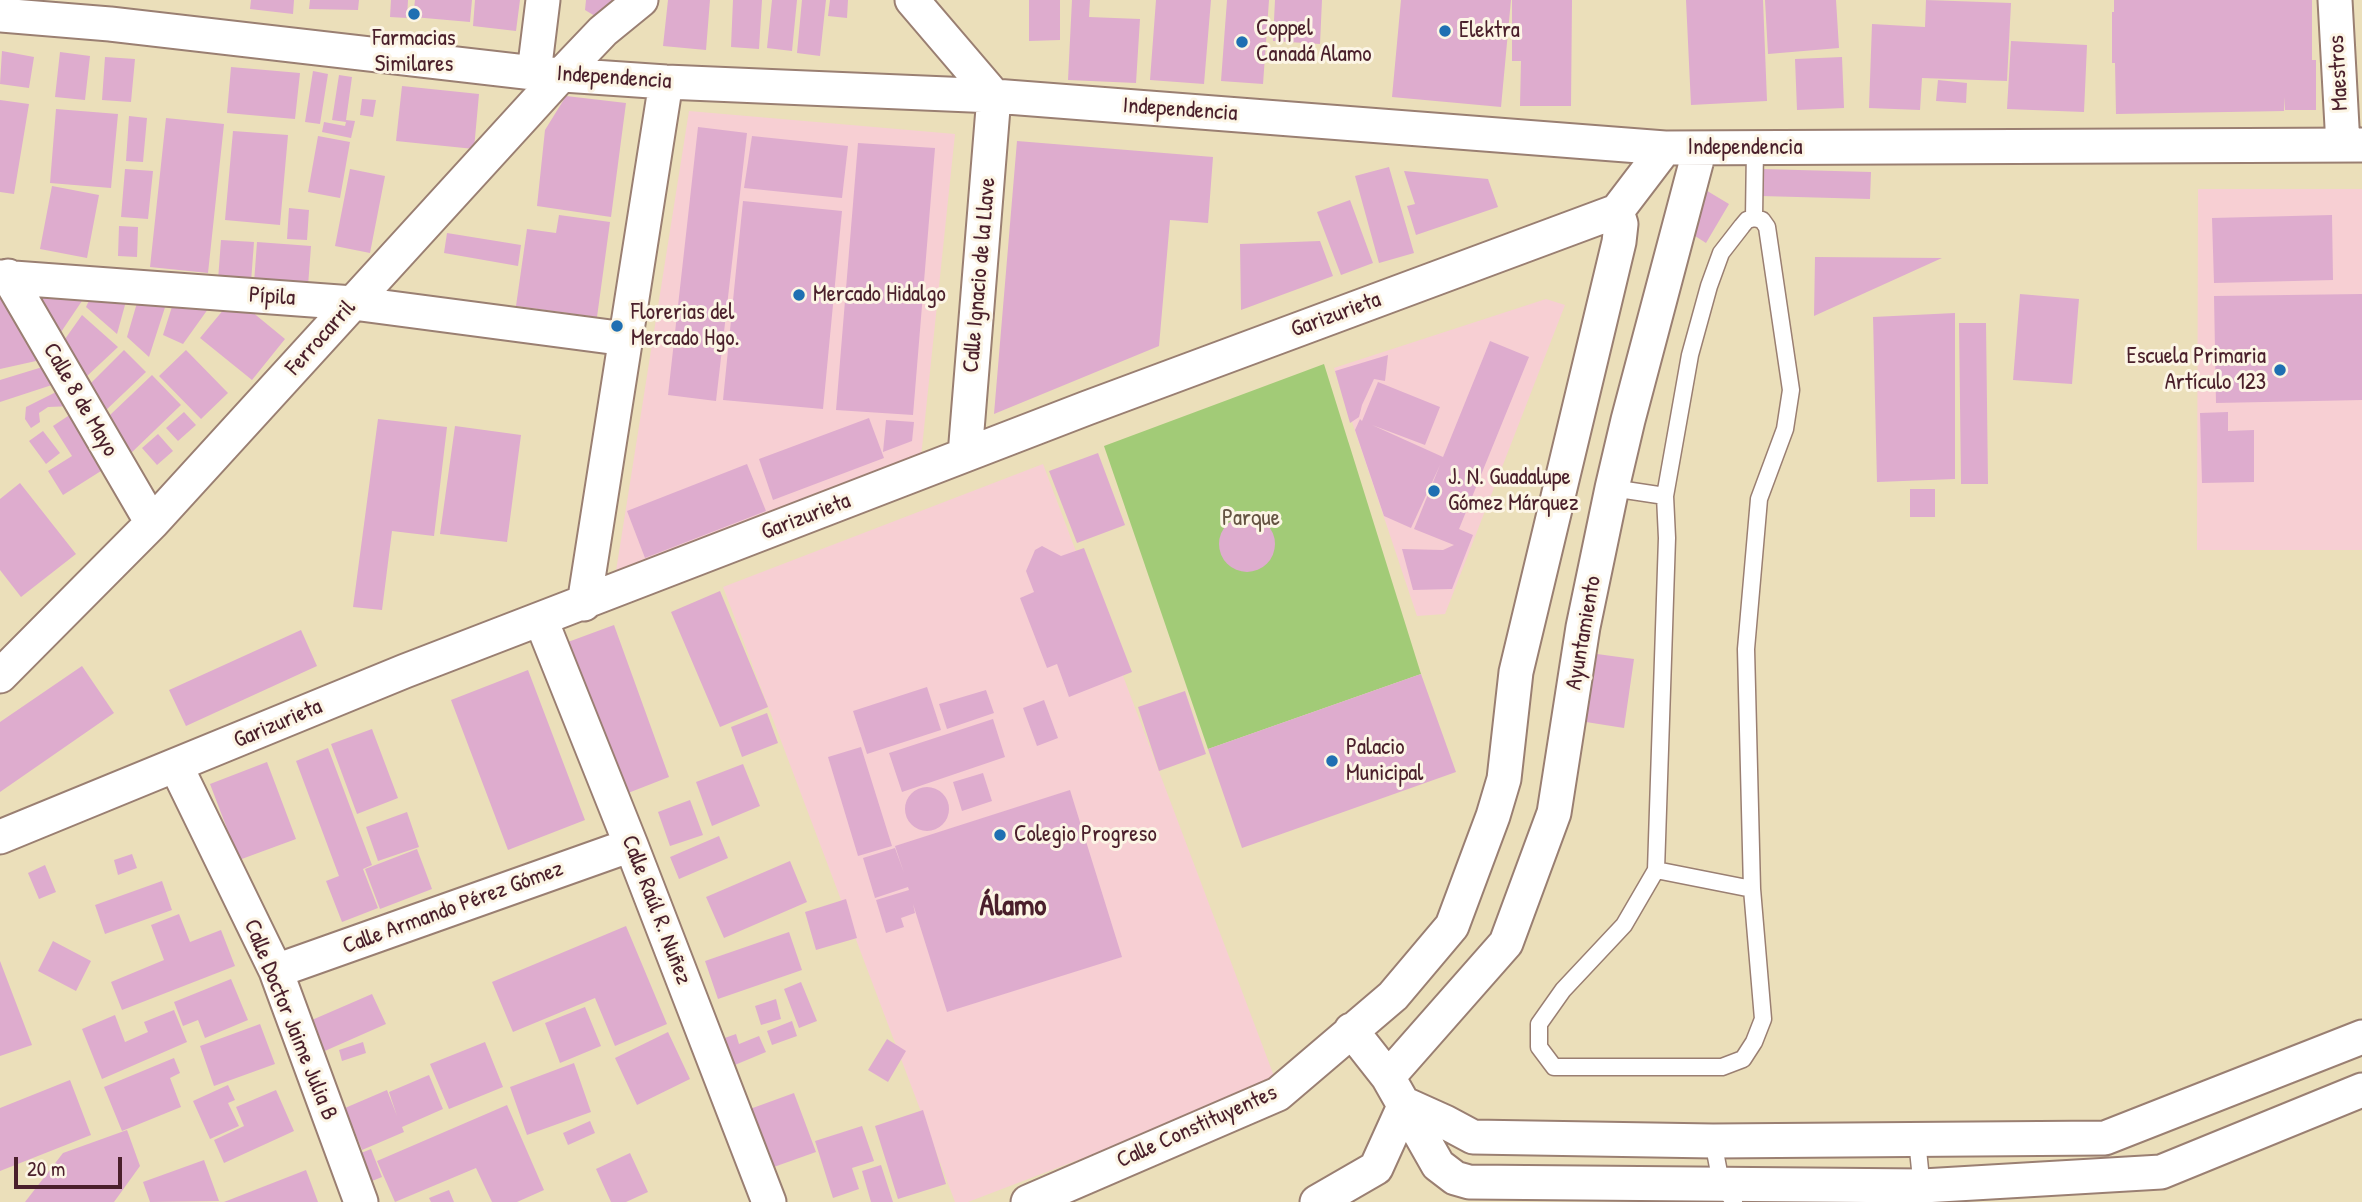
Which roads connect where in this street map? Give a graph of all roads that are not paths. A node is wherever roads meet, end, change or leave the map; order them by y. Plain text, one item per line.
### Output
1 (543, 0) edge
2 (641, 0) edge
3 (912, 0) edge
4 (2335, 0) edge
5 (111, 12) edge
6 (0, 15) edge
7 (548, 73) junction
8 (666, 82) junction
9 (994, 96) junction
10 (2352, 145) edge
11 (1665, 148) junction
12 (1700, 148) junction
13 (1755, 148) junction
14 (1617, 211) junction
15 (1754, 218) junction
16 (4, 277) edge
17 (353, 303) junction
18 (626, 339) junction
19 (965, 455) junction
20 (1612, 488) junction
21 (1665, 496) junction
22 (152, 523) junction
23 (584, 604) junction
24 (541, 620) junction
25 (0, 676) edge
26 (176, 766) junction
27 (0, 837) edge
28 (631, 845) junction
29 (1656, 870) junction
30 (1752, 888) junction
31 (276, 971) junction
32 (1351, 1031) junction
33 (2362, 1037) edge
34 (1397, 1090) junction
35 (2362, 1090) edge
36 (1917, 1140) junction
37 (1713, 1141) junction
38 (1376, 1168) junction
39 (1728, 1192) edge
40 (1922, 1194) edge
41 (361, 1202) edge
42 (769, 1202) edge
43 (1028, 1202) edge
44 (1317, 1202) edge
45 (1347, 1202) edge

1 - 7 street
2 - 7 street, Ferrocarril
3 - 9 street
4 - 10 street, Maestros
5 - 6 street, Independencia
5 - 7 street, Independencia
7 - 8 street, Independencia
7 - 17 street, Ferrocarril
8 - 9 street, Independencia
8 - 18 street
9 - 11 street, Independencia
9 - 19 street, Calle Ignacio de la Llave
10 - 13 street, Independencia
11 - 12 street, Independencia
11 - 14 street
12 - 13 street, Independencia
12 - 20 street, Ayuntamiento
13 - 15 lane
14 - 19 street, Garizurieta
14 - 32 street
15 - 21 lane
15 - 30 lane
16 - 17 street, Pípila
16 - 22 street, Calle 8 de Mayo
17 - 18 street, Pípila
17 - 22 street, Ferrocarril
18 - 23 street
19 - 23 street, Garizurieta
20 - 21 lane
20 - 34 street, Ayuntamiento
21 - 29 lane
22 - 25 street, Ferrocarril
23 - 24 street, Garizurieta
24 - 26 street, Garizurieta
24 - 28 street, Calle Raúl R. Nuñez
26 - 27 street, Garizurieta
26 - 31 street, Calle Doctor Jaime Julia B
28 - 31 street, Calle Armando Pérez Gómez
28 - 42 street, Calle Raúl R. Nuñez
29 - 30 lane
29 - 30 lane
31 - 41 street, Calle Doctor Jaime Julia B
32 - 34 street
32 - 43 street, Calle Constituyentes
33 - 36 street
34 - 37 street
34 - 38 street, Ayuntamiento
34 - 39 street
35 - 40 street
36 - 37 street
36 - 40 lane
37 - 39 lane
38 - 44 street
38 - 45 street, Ayuntamiento
39 - 40 street

